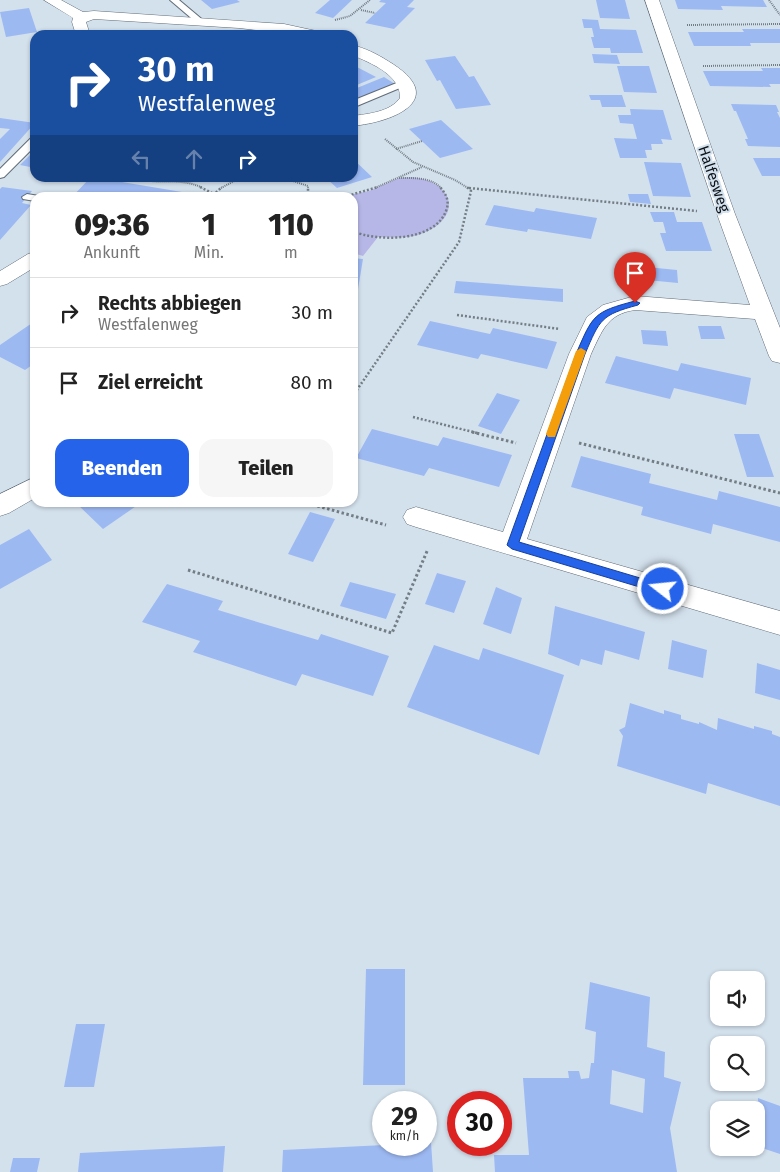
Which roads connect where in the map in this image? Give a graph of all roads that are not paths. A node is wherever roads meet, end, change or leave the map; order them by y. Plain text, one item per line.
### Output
1 (51, 0) edge
2 (174, 0) edge
3 (652, 0) edge
4 (81, 17) junction
5 (200, 21) junction
6 (81, 30) edge
7 (293, 30) edge
8 (358, 52) edge
9 (404, 83) junction
10 (358, 102) edge
11 (358, 121) edge
12 (30, 145) edge
13 (0, 175) edge
14 (30, 261) edge
15 (0, 280) edge
16 (762, 313) junction
17 (780, 356) edge
18 (30, 489) edge
19 (0, 506) edge
20 (427, 520) road end
21 (512, 545) junction
22 (780, 623) edge

1 - 4 street
2 - 5 lane
3 - 16 street, Halfesweg
4 - 5 street
4 - 6 street
5 - 7 street
8 - 9 street
9 - 10 lane
9 - 11 street
12 - 13 lane
14 - 15 street
16 - 17 street, Halfesweg
16 - 21 street
18 - 19 street
20 - 21 street
21 - 22 street

